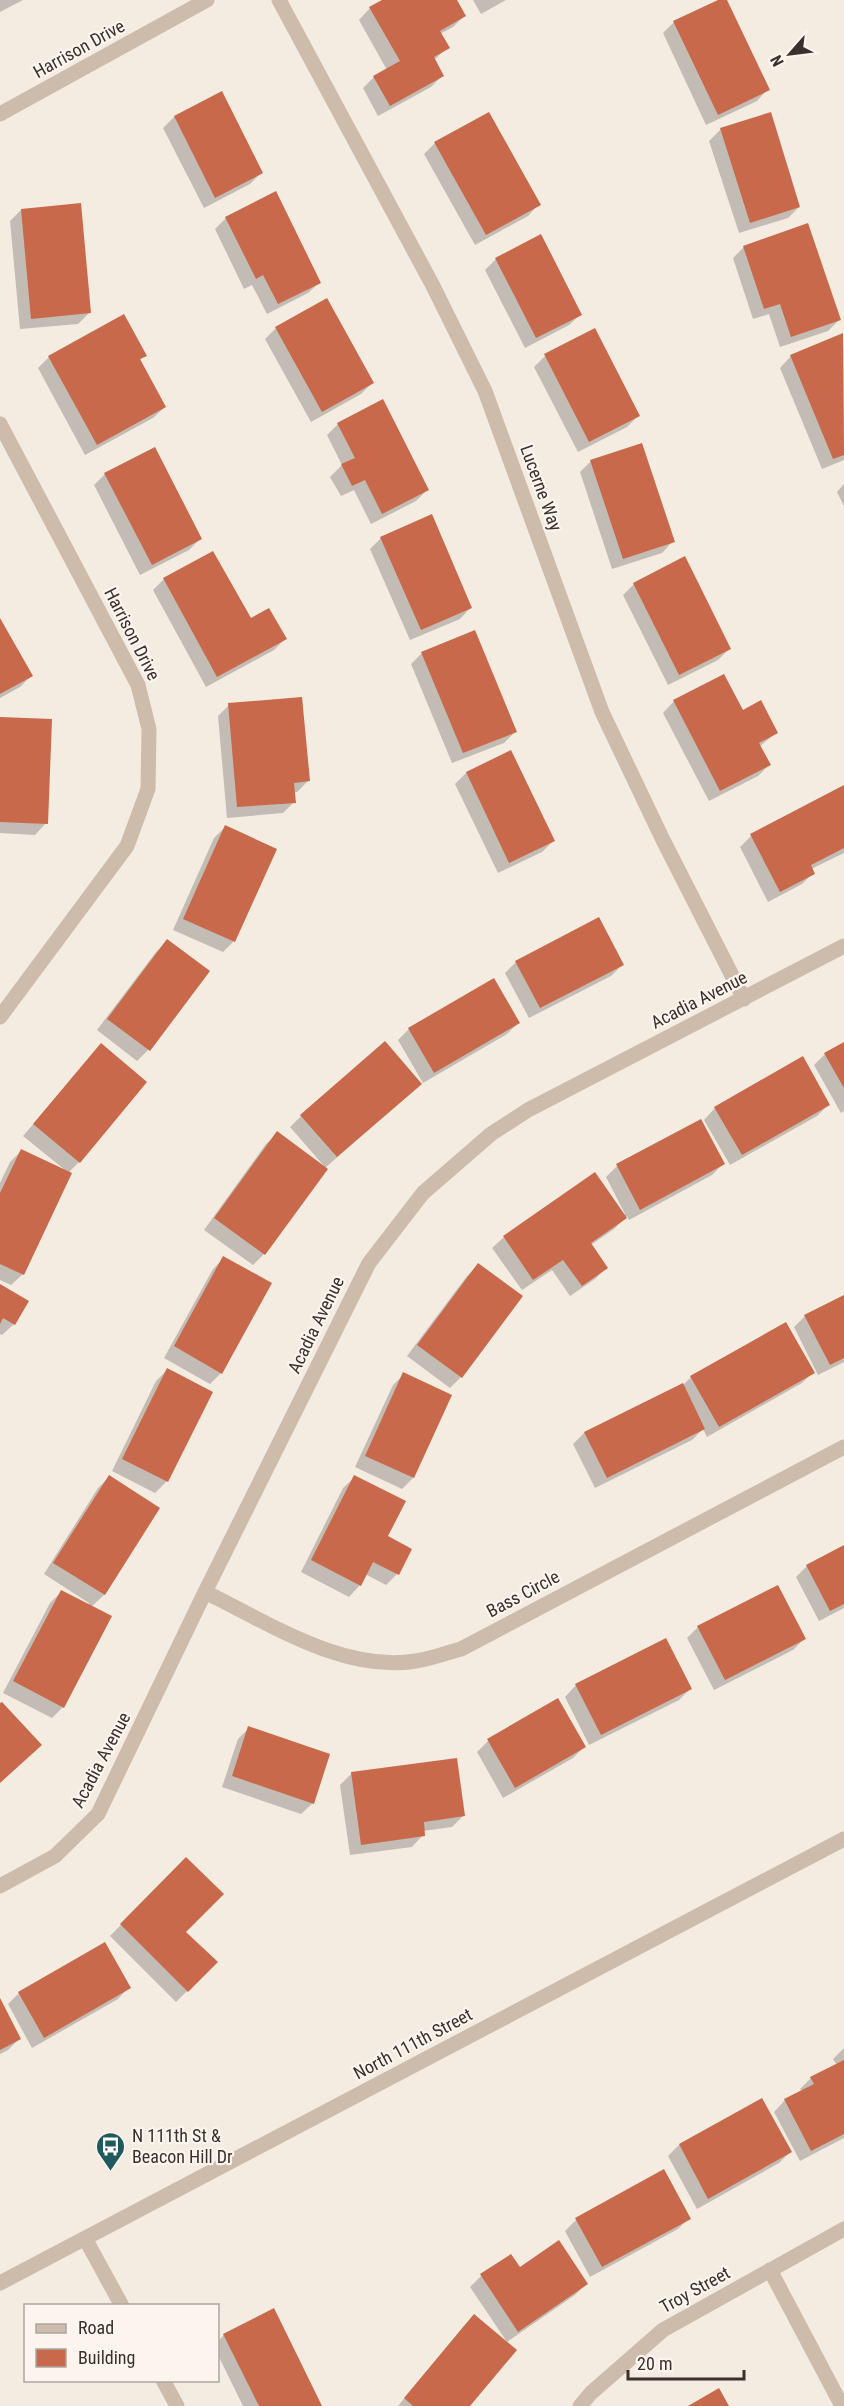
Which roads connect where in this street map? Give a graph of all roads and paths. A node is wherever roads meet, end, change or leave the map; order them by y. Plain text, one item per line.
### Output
1 (207, 0) edge
2 (279, 0) edge
3 (0, 114) edge
4 (0, 424) edge
5 (844, 946) edge
6 (744, 999) junction
7 (0, 1017) edge
8 (844, 1448) edge
9 (205, 1592) junction
10 (844, 1839) edge
11 (0, 1886) edge
12 (844, 2229) edge
13 (86, 2240) junction
14 (770, 2270) junction
15 (0, 2283) edge
16 (121, 2304) edge
17 (164, 2382) edge
18 (177, 2406) edge
19 (580, 2406) edge
20 (842, 2406) edge

1 - 3 street, Harrison Drive
2 - 6 street, Lucerne Way
4 - 7 street, Harrison Drive
5 - 6 street, Acadia Avenue
6 - 9 street, Acadia Avenue
8 - 9 street, Bass Circle
9 - 11 street, Acadia Avenue
10 - 13 street, North 111th Street
12 - 14 street, Troy Street
13 - 15 street, North 111th Street
13 - 16 street
14 - 19 street, Troy Street
14 - 20 street
17 - 18 street

